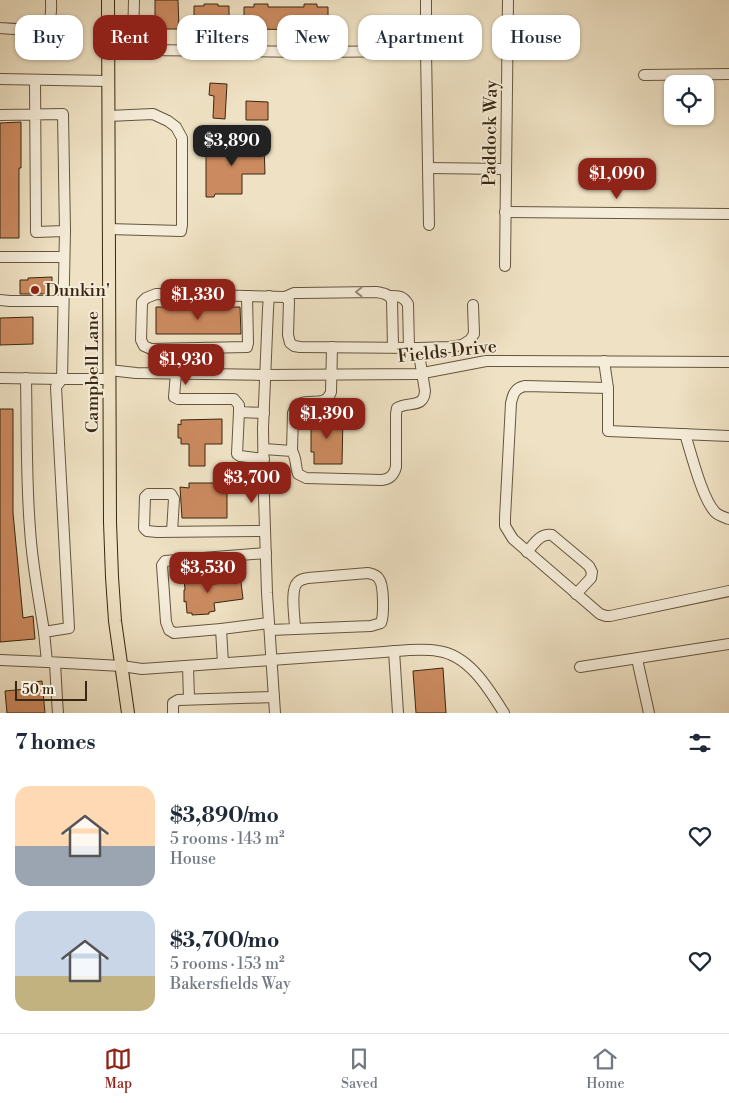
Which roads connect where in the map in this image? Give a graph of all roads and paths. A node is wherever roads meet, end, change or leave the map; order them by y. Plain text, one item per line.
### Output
1 (51, 0) edge
2 (108, 0) edge
3 (134, 0) edge
4 (426, 0) edge
5 (508, 0) edge
6 (426, 15) edge
7 (0, 28) edge
8 (358, 52) edge
9 (426, 60) edge
10 (729, 74) edge
11 (644, 75) dead end
12 (0, 78) edge
13 (35, 80) junction
14 (108, 81) junction
15 (36, 114) junction
16 (0, 115) edge
17 (108, 116) junction
18 (428, 168) junction
19 (506, 169) junction
20 (505, 212) junction
21 (729, 214) edge
22 (429, 225) dead end
23 (108, 229) junction
24 (65, 232) junction
25 (0, 256) edge
26 (64, 257) junction
27 (505, 266) dead end
28 (248, 296) junction
29 (269, 296) junction
30 (390, 296) junction
31 (285, 297) junction
32 (0, 300) edge
33 (64, 301) junction
34 (474, 305) dead end
35 (266, 344) junction
36 (247, 347) junction
37 (332, 347) junction
38 (393, 347) junction
39 (198, 348) junction
40 (414, 348) junction
41 (604, 361) junction
42 (729, 362) edge
43 (176, 373) junction
44 (198, 373) junction
45 (423, 373) junction
46 (109, 374) junction
47 (332, 374) junction
48 (266, 375) junction
49 (0, 378) edge
50 (26, 378) junction
51 (62, 379) junction
52 (608, 388) junction
53 (239, 412) junction
54 (264, 413) junction
55 (685, 434) junction
56 (729, 436) edge
57 (292, 451) junction
58 (264, 454) junction
59 (729, 519) edge
60 (265, 531) junction
61 (172, 532) junction
62 (527, 552) junction
63 (266, 553) junction
64 (729, 591) edge
65 (576, 594) junction
66 (270, 627) junction
67 (221, 629) junction
68 (295, 629) junction
69 (44, 632) junction
70 (729, 644) edge
71 (394, 651) junction
72 (637, 659) junction
73 (0, 660) edge
74 (272, 660) junction
75 (51, 663) junction
76 (223, 663) junction
77 (122, 666) junction
78 (188, 666) junction
79 (580, 667) dead end
80 (274, 697) junction
81 (189, 700) junction
82 (58, 713) edge
83 (128, 713) edge
84 (173, 713) edge
85 (275, 713) edge
86 (398, 713) edge
87 (504, 713) edge
88 (649, 713) edge

1 - 7 street
2 - 14 main road, Campbell Lane
3 - 8 street
4 - 6 street
5 - 19 street, Paddock Way
9 - 18 street
10 - 11 street
12 - 13 street
13 - 14 street
13 - 15 street
14 - 17 main road, Campbell Lane
15 - 16 street
15 - 24 street
15 - 24 street
17 - 23 main road, Campbell Lane
17 - 23 street
18 - 19 street
18 - 22 street
19 - 20 street, Paddock Way
20 - 21 street
20 - 27 street, Paddock Way
23 - 46 main road, Campbell Lane
24 - 26 street
25 - 26 street
26 - 33 street
28 - 29 street
28 - 36 street
28 - 39 street
29 - 31 street
29 - 35 street
30 -> 31 street
30 - 38 street
30 - 40 street
31 - 37 street
32 - 33 street
33 - 51 street
34 - 40 street
35 - 36 street
35 - 48 street
36 - 39 street
37 - 38 street
37 - 47 street
38 - 40 street
39 - 44 street
40 - 45 street
41 - 42 street, Fields Drive
41 - 45 street, Fields Drive
41 - 52 street
43 - 44 street, Fields Drive
43 - 46 street, Fields Drive
43 - 53 street
44 - 48 street, Fields Drive
45 - 47 street, Fields Drive
45 - 57 street
46 - 51 street, Fields Drive
46 - 77 main road, Campbell Lane
47 - 48 street, Fields Drive
47 - 57 street
48 - 54 street
49 - 50 street, Fields Drive
50 - 51 street, Fields Drive
50 - 69 street
51 - 69 street
52 - 55 street
52 - 62 street
53 - 54 street
53 - 58 street
54 - 58 street
55 - 56 street
55 - 59 street
57 - 58 street
58 - 60 street
60 - 61 street
60 - 63 street
61 - 61 street
62 - 65 street
62 - 65 street
63 - 66 street
63 - 67 street
64 - 65 street
66 - 67 street
66 - 68 street
66 - 74 street
67 - 76 street
68 - 68 street
69 - 75 street
70 - 72 street
71 - 74 street
71 - 86 street
71 - 87 street
72 - 79 street
72 - 88 street
73 - 75 street
74 - 76 street
74 - 80 street
75 - 77 street
75 - 82 street
76 - 78 street
77 - 78 street
77 - 83 main road, Campbell Lane
78 - 81 street
80 - 81 street
80 - 85 street
81 - 84 street

